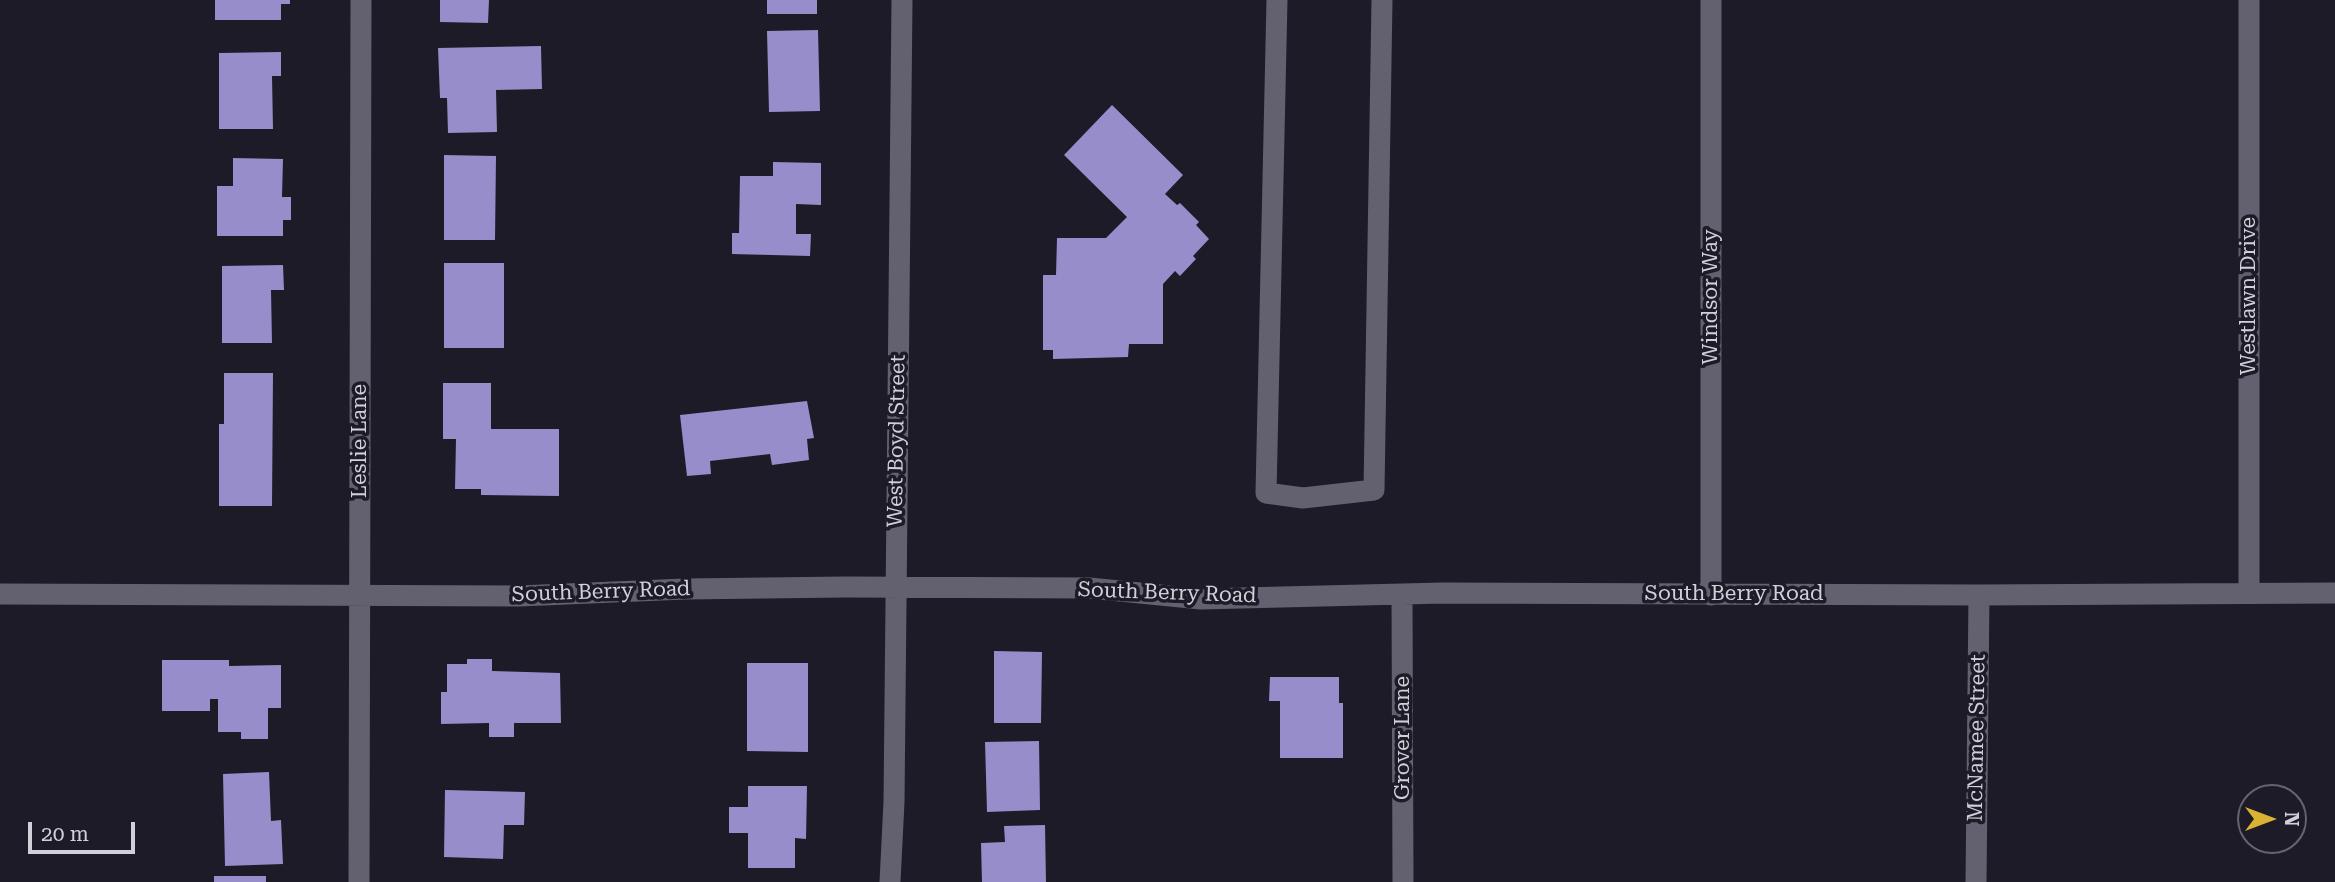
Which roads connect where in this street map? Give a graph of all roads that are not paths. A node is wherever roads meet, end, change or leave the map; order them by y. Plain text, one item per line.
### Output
1 (361, 0) edge
2 (902, 0) edge
3 (1277, 0) edge
4 (1382, 0) edge
5 (1711, 0) edge
6 (2249, 0) edge
7 (896, 588) junction
8 (2249, 593) junction
9 (2335, 593) edge
10 (0, 594) edge
11 (360, 595) junction
12 (1402, 595) junction
13 (1711, 595) junction
14 (1979, 595) junction
15 (359, 882) edge
16 (890, 882) edge
17 (1403, 882) edge
18 (1976, 882) edge

1 - 11 street, Leslie Lane
2 - 7 street, West Boyd Street
3 - 4 street
5 - 13 street, Windsor Way
6 - 8 street, Westlawn Drive
7 - 11 street, South Berry Road
7 - 12 street, South Berry Road
7 - 16 street, West Boyd Street
8 - 9 street, South Berry Road
8 - 14 street, South Berry Road
10 - 11 street, South Berry Road
11 - 15 street, Leslie Lane
12 - 13 street, South Berry Road
12 - 17 street, Grover Lane
13 - 14 street, South Berry Road
14 - 18 street, McNamee Street

